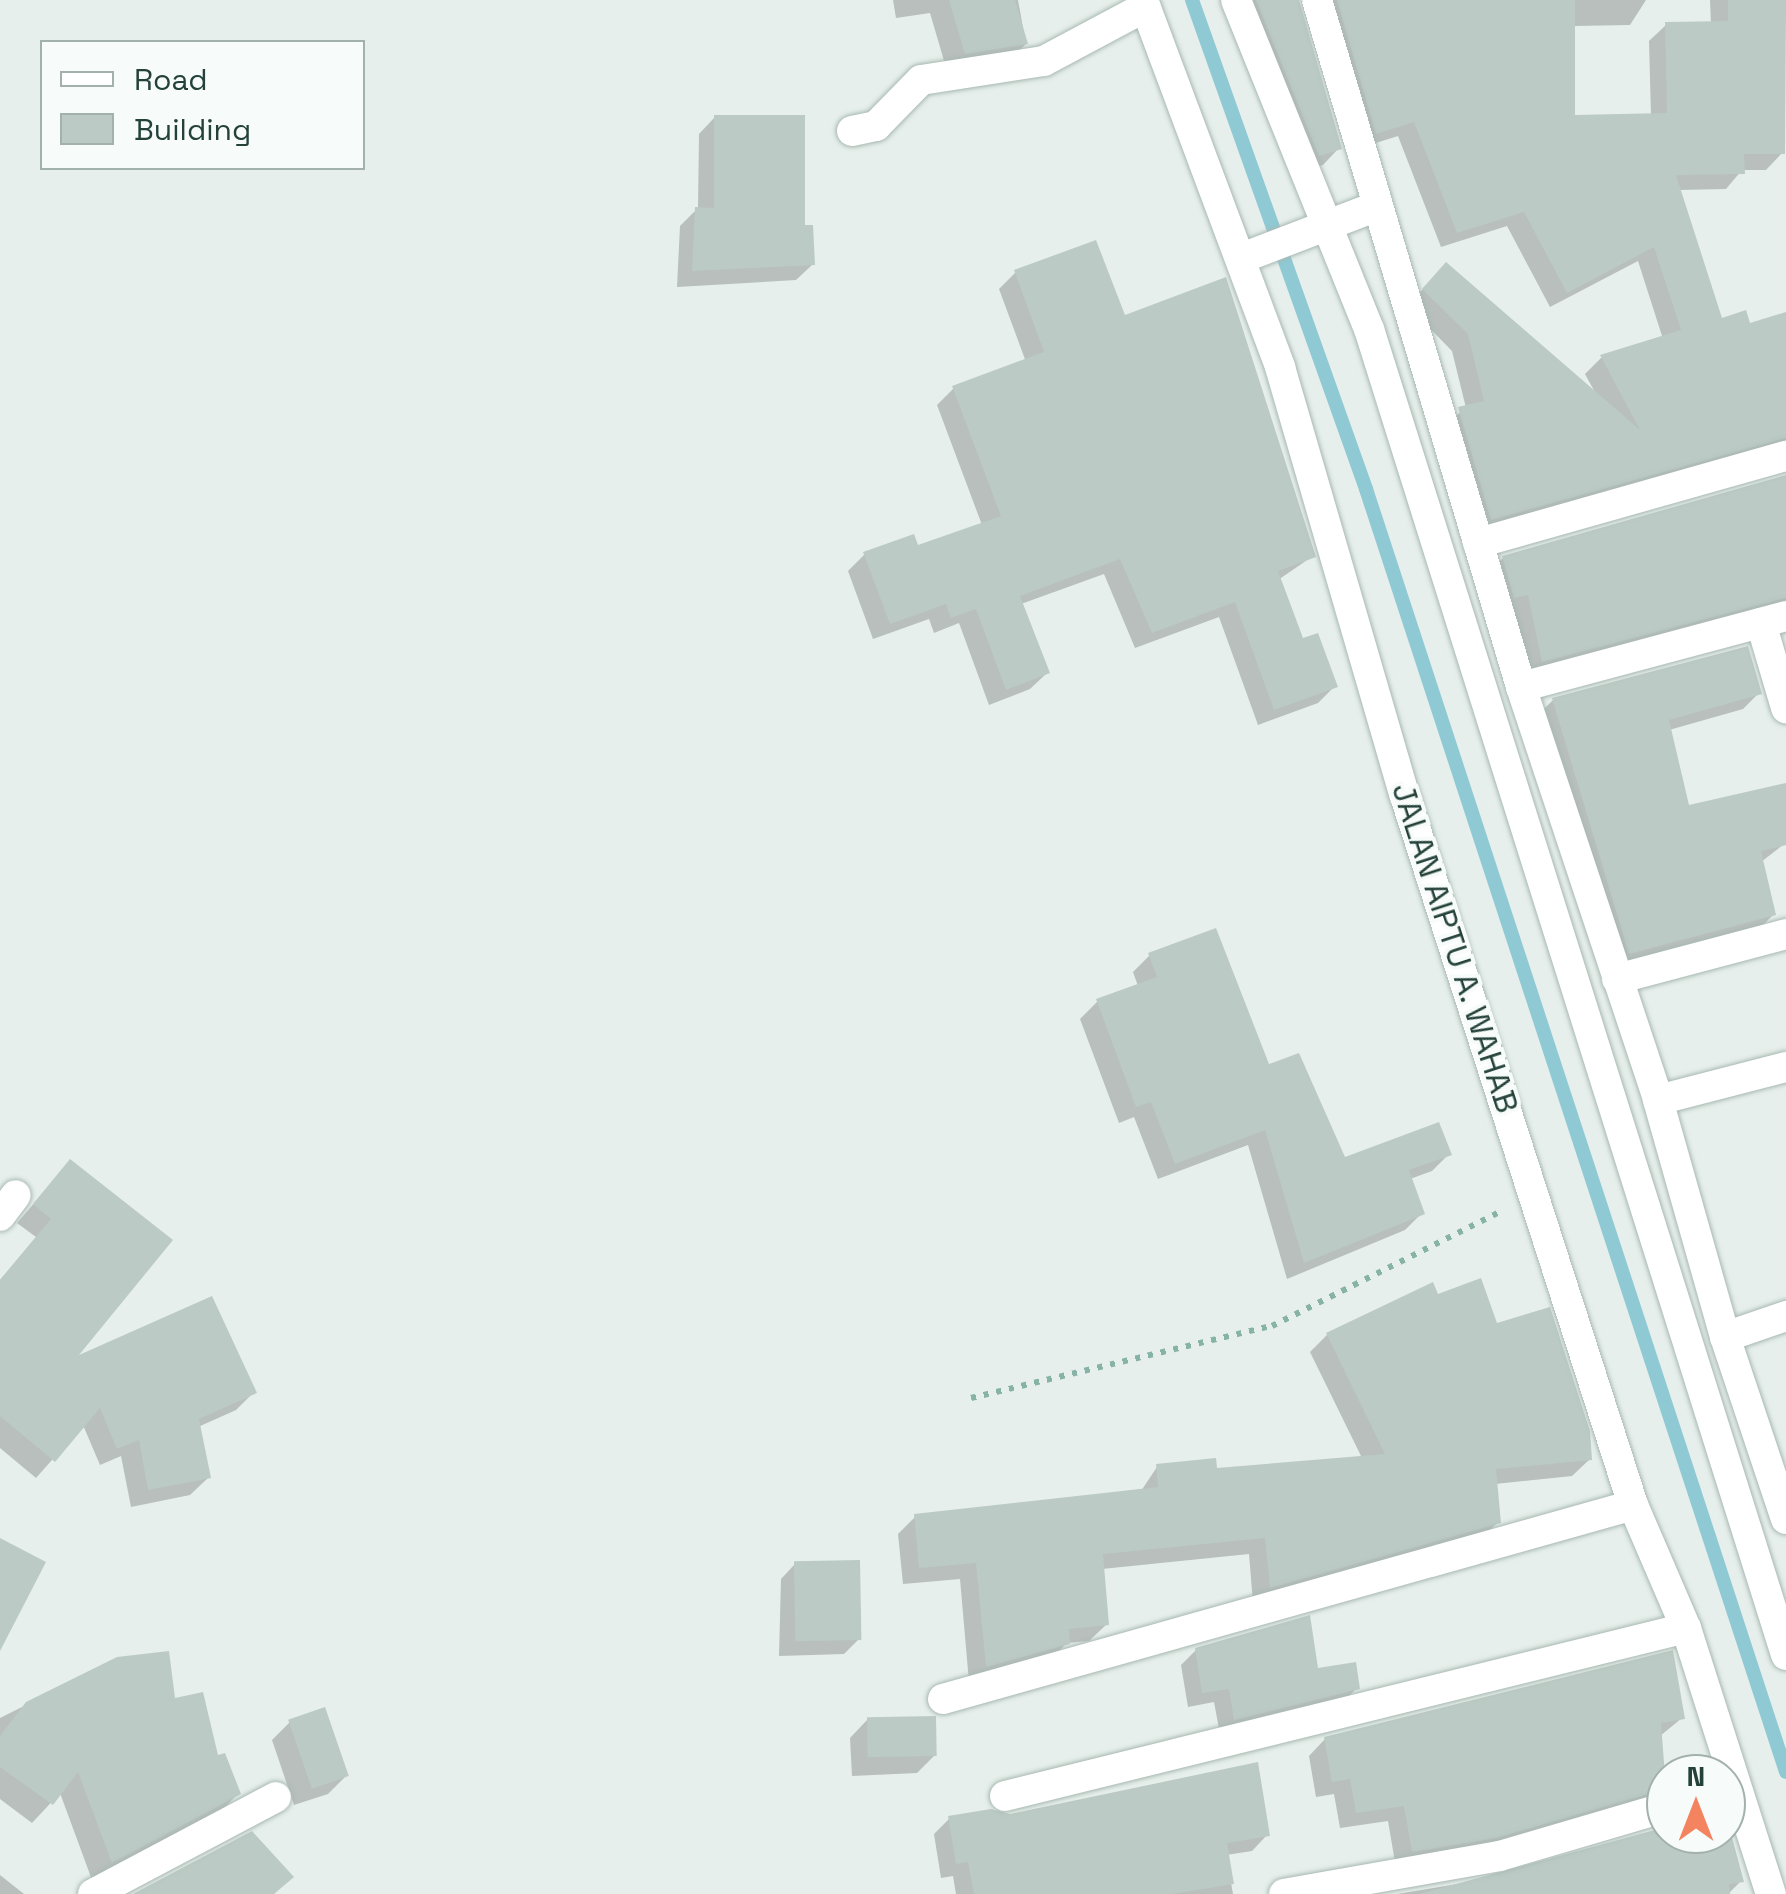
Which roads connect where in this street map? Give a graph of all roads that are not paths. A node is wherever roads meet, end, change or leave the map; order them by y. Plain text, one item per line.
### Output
1 (1236, 0) edge
2 (1317, 0) edge
3 (1144, 3) edge
4 (852, 131) dead end
5 (1375, 207) junction
6 (1321, 226) junction
7 (1248, 255) junction
8 (1786, 456) edge
9 (1478, 544) junction
10 (1774, 620) edge
11 (1521, 688) junction
12 (1786, 708) edge
13 (1786, 934) edge
14 (1616, 979) junction
15 (1786, 1067) edge
16 (1658, 1100) junction
17 (1786, 1316) edge
18 (1725, 1337) junction
19 (1777, 1463) edge
20 (1633, 1506) junction
21 (1786, 1519) edge
22 (1780, 1616) edge
23 (1686, 1628) junction
24 (1786, 1655) edge
25 (943, 1699) dead end
26 (1721, 1754) edge
27 (1005, 1796) dead end
28 (276, 1797) dead end
29 (1646, 1813) edge
30 (1746, 1827) edge
31 (101, 1892) edge
32 (1284, 1894) edge
33 (1772, 1894) edge

1 - 6 street
2 - 5 street
3 - 4 street
3 - 7 street, JALAN AIPTU A. WAHAB
5 - 6 street
5 - 9 street
6 - 7 street
6 - 22 street
7 - 20 street, JALAN AIPTU A. WAHAB
8 - 9 street
9 - 11 street
10 - 11 street
10 - 12 street
11 - 14 street
13 - 14 street
14 - 16 street
15 - 16 street
16 - 18 street
17 - 18 street
18 - 19 street
19 - 21 street
20 - 23 street, JALAN AIPTU A. WAHAB
20 - 25 street
22 - 24 street
23 - 26 street, JALAN AIPTU A. WAHAB
23 - 27 street
28 - 31 street
29 - 32 street
30 - 33 street, JALAN AIPTU A. WAHAB

